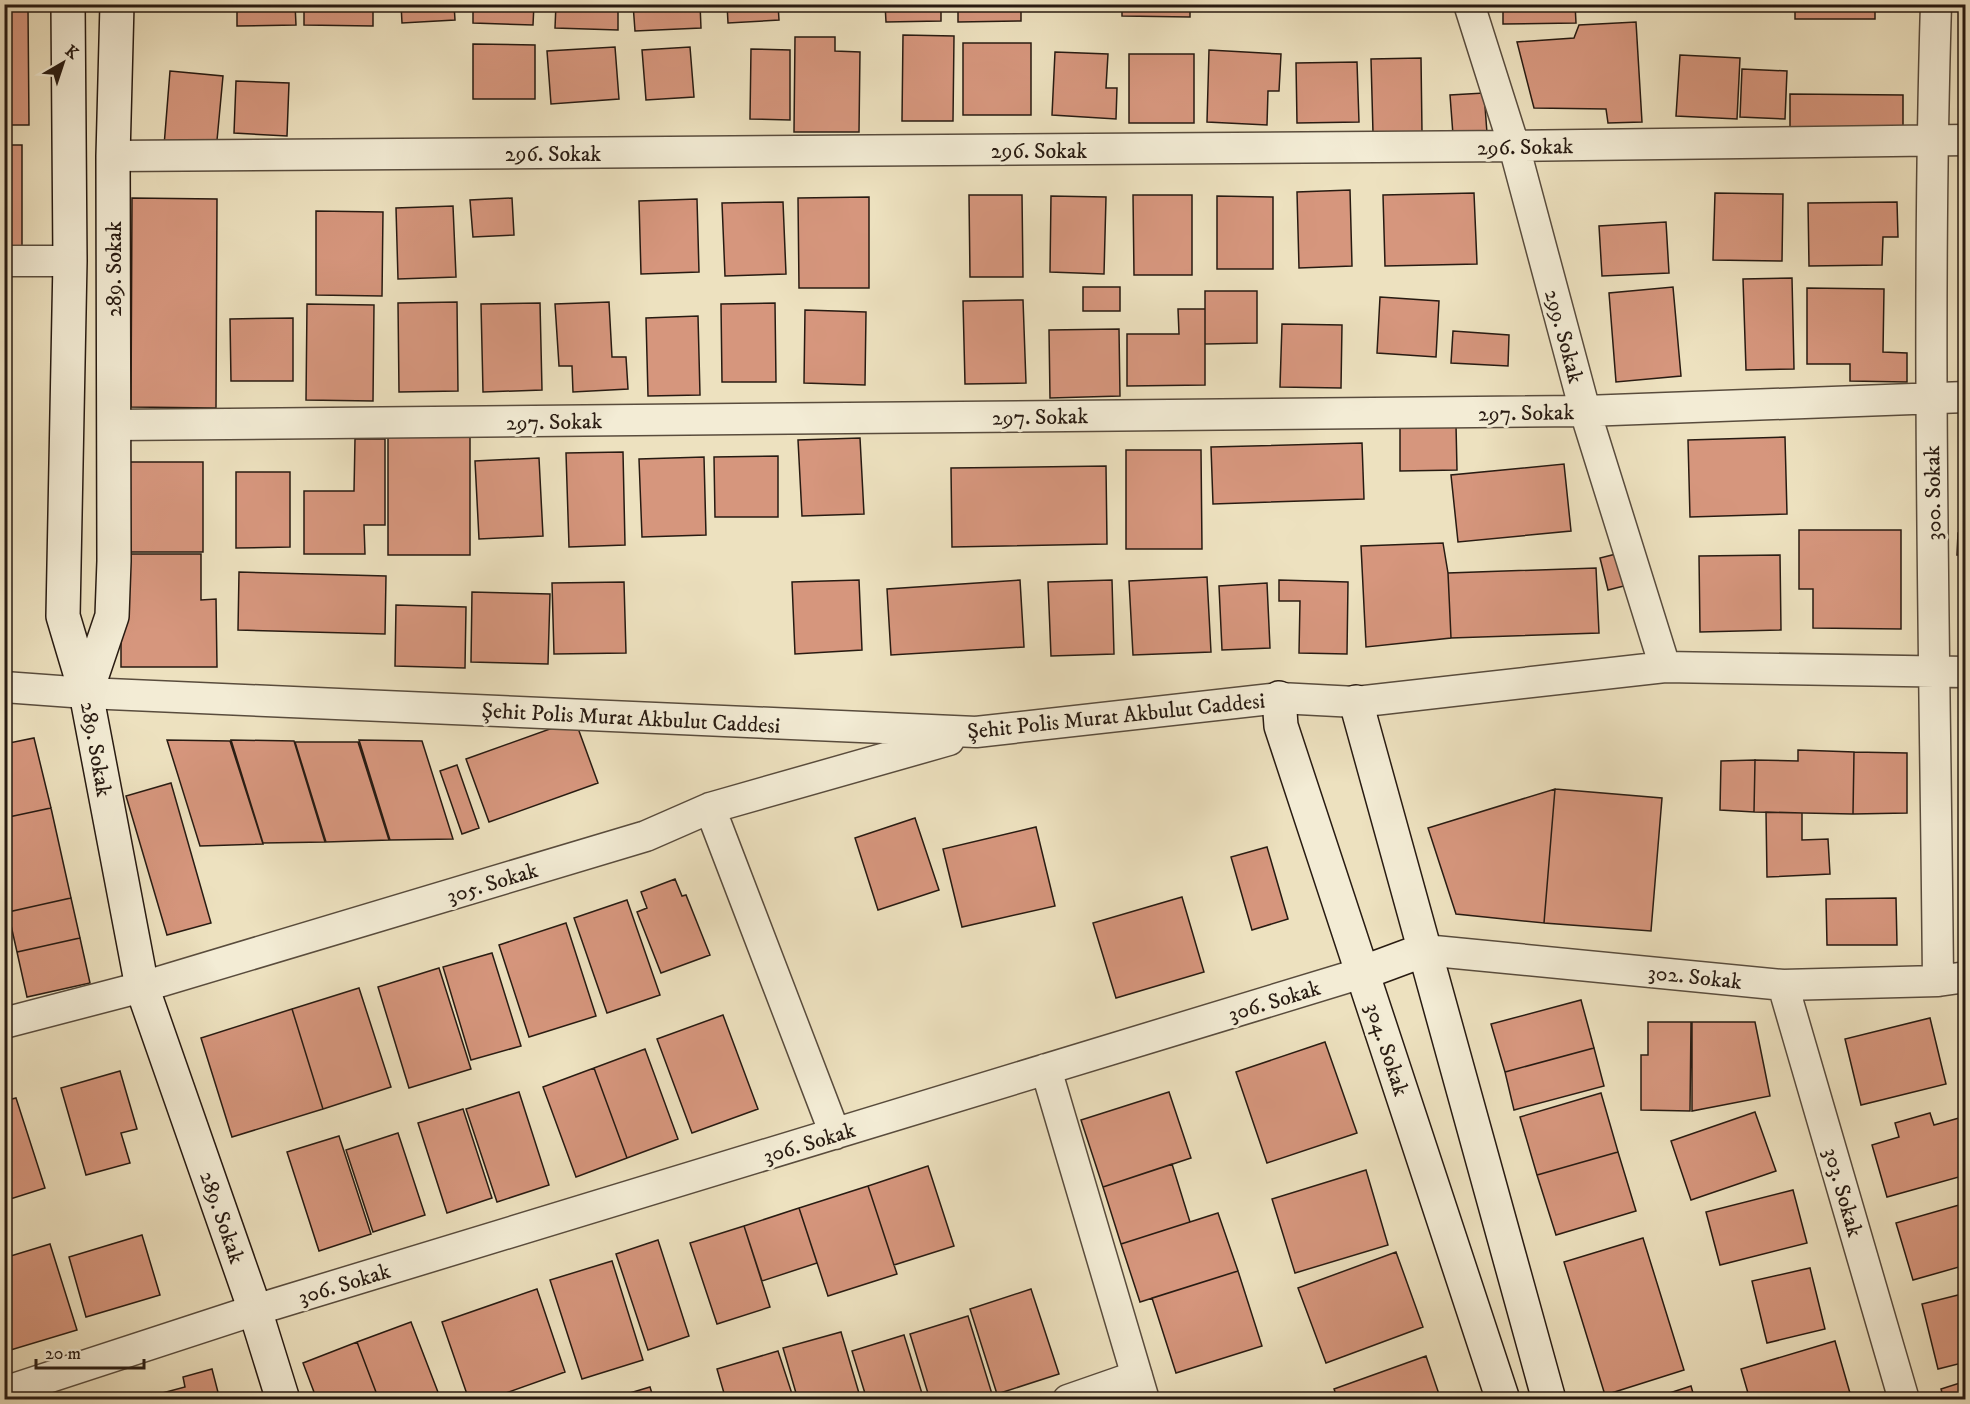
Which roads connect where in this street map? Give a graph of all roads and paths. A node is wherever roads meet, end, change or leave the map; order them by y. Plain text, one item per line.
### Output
1 (68, 4) edge
2 (117, 4) edge
3 (1468, 4) edge
4 (1936, 4) edge
5 (1932, 140) junction
6 (1965, 140) edge
7 (1514, 146) junction
8 (113, 156) junction
9 (4, 261) edge
10 (70, 261) junction
11 (1965, 397) edge
12 (1931, 398) junction
13 (1585, 411) junction
14 (114, 425) junction
15 (1665, 667) junction
16 (1965, 672) edge
17 (1935, 673) junction
18 (4, 687) edge
19 (86, 693) junction
20 (1279, 698) junction
21 (1356, 702) junction
22 (976, 732) junction
23 (710, 808) junction
24 (1424, 950) junction
25 (1362, 973) junction
26 (1952, 979) edge
27 (1783, 985) junction
28 (142, 987) junction
29 (4, 1023) edge
30 (1046, 1070) junction
31 (835, 1134) junction
32 (255, 1310) junction
33 (1140, 1388) edge
34 (4, 1392) edge
35 (283, 1400) edge
36 (1068, 1400) edge
37 (1503, 1400) edge
38 (1549, 1400) edge
39 (1904, 1400) edge

1 - 10 street
2 - 8 street, 289. Sokak
3 - 7 street, 299. Sokak
4 - 5 street, 300. Sokak
5 - 6 street, 296. Sokak
5 - 7 street, 296. Sokak
5 - 12 street, 300. Sokak
7 - 8 street, 296. Sokak
7 - 13 street, 299. Sokak
8 - 14 street, 289. Sokak
9 - 10 street
10 - 19 street
11 - 12 street, 297. Sokak
12 - 13 street, 297. Sokak
12 - 17 street, 300. Sokak
13 - 14 street, 297. Sokak
13 - 15 street, 299. Sokak
14 - 19 street, 289. Sokak
15 - 17 street, Şehit Polis Murat Akbulut Caddesi
15 - 21 street, Şehit Polis Murat Akbulut Caddesi
16 - 17 street, Şehit Polis Murat Akbulut Caddesi
17 - 26 street, 300. Sokak
18 - 19 street, Şehit Polis Murat Akbulut Caddesi
19 - 22 street, Şehit Polis Murat Akbulut Caddesi
19 - 28 street, 289. Sokak
20 - 21 street, Şehit Polis Murat Akbulut Caddesi
20 - 22 street, Şehit Polis Murat Akbulut Caddesi
20 - 25 street, 304. Sokak
21 - 24 street
22 - 23 street, 305. Sokak
23 - 28 street, 305. Sokak
23 - 31 street
24 - 25 street
24 - 27 street, 302. Sokak
24 - 38 street
25 - 30 street, 306. Sokak
25 - 37 street, 304. Sokak
26 - 27 street, 302. Sokak
27 - 39 street, 303. Sokak
28 - 29 street, 305. Sokak
28 - 32 street, 289. Sokak
30 - 31 street, 306. Sokak
30 - 33 street
31 - 32 street, 306. Sokak
32 - 34 street, 306. Sokak
32 - 35 street, 289. Sokak
33 - 36 street

